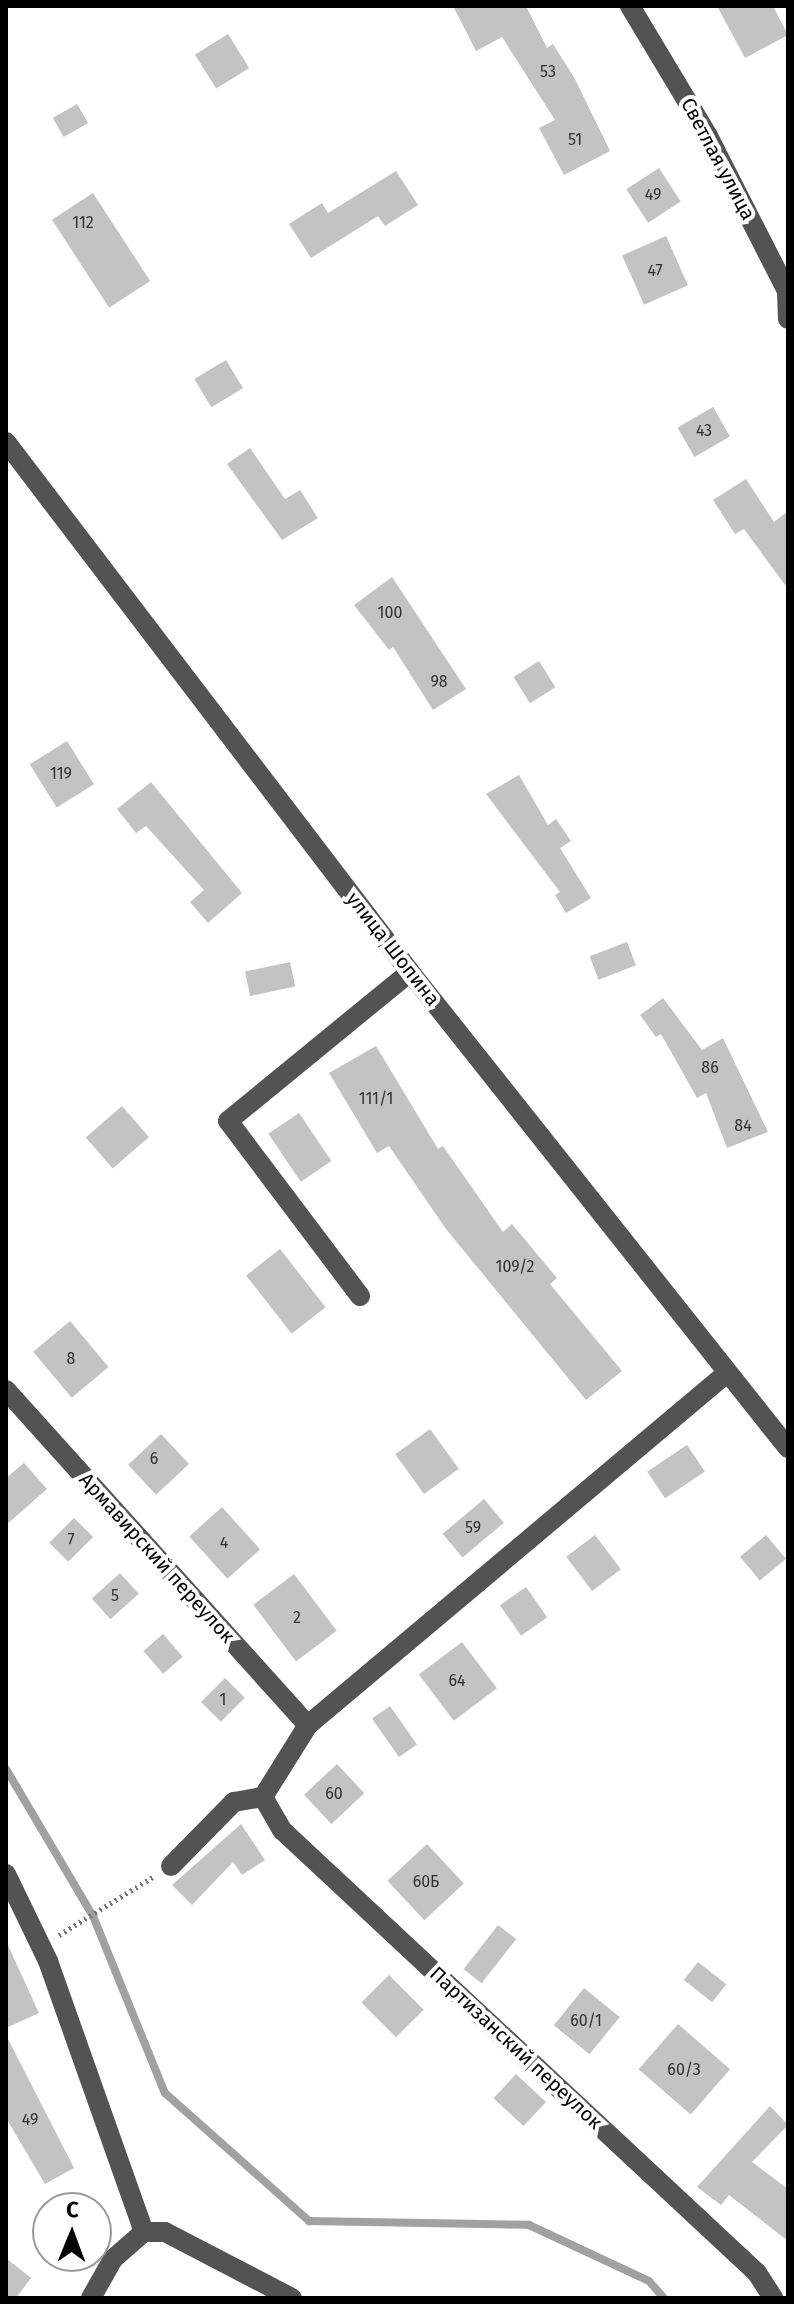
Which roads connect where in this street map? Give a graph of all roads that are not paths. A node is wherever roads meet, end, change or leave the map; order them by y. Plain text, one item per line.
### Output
1 (630, 6) edge
2 (788, 319) edge
3 (6, 442) edge
4 (410, 972) junction
5 (360, 1296) dead end
6 (727, 1373) junction
7 (6, 1390) edge
8 (788, 1448) edge
9 (308, 1725) junction
10 (263, 1797) junction
11 (171, 1866) road end
12 (6, 1874) edge
13 (144, 2232) junction
14 (91, 2298) edge
15 (292, 2298) edge
16 (773, 2298) edge

1 - 2 street, Светлая улица
3 - 4 street, улица Шопина
4 - 5 street
4 - 6 street, улица Шопина
6 - 8 street, улица Шопина
6 - 9 street
7 - 9 street, Армавирский переулок
9 - 10 street
10 - 11 street
10 - 16 street, Партизанский переулок
12 - 13 street
13 - 14 street
13 - 15 street

